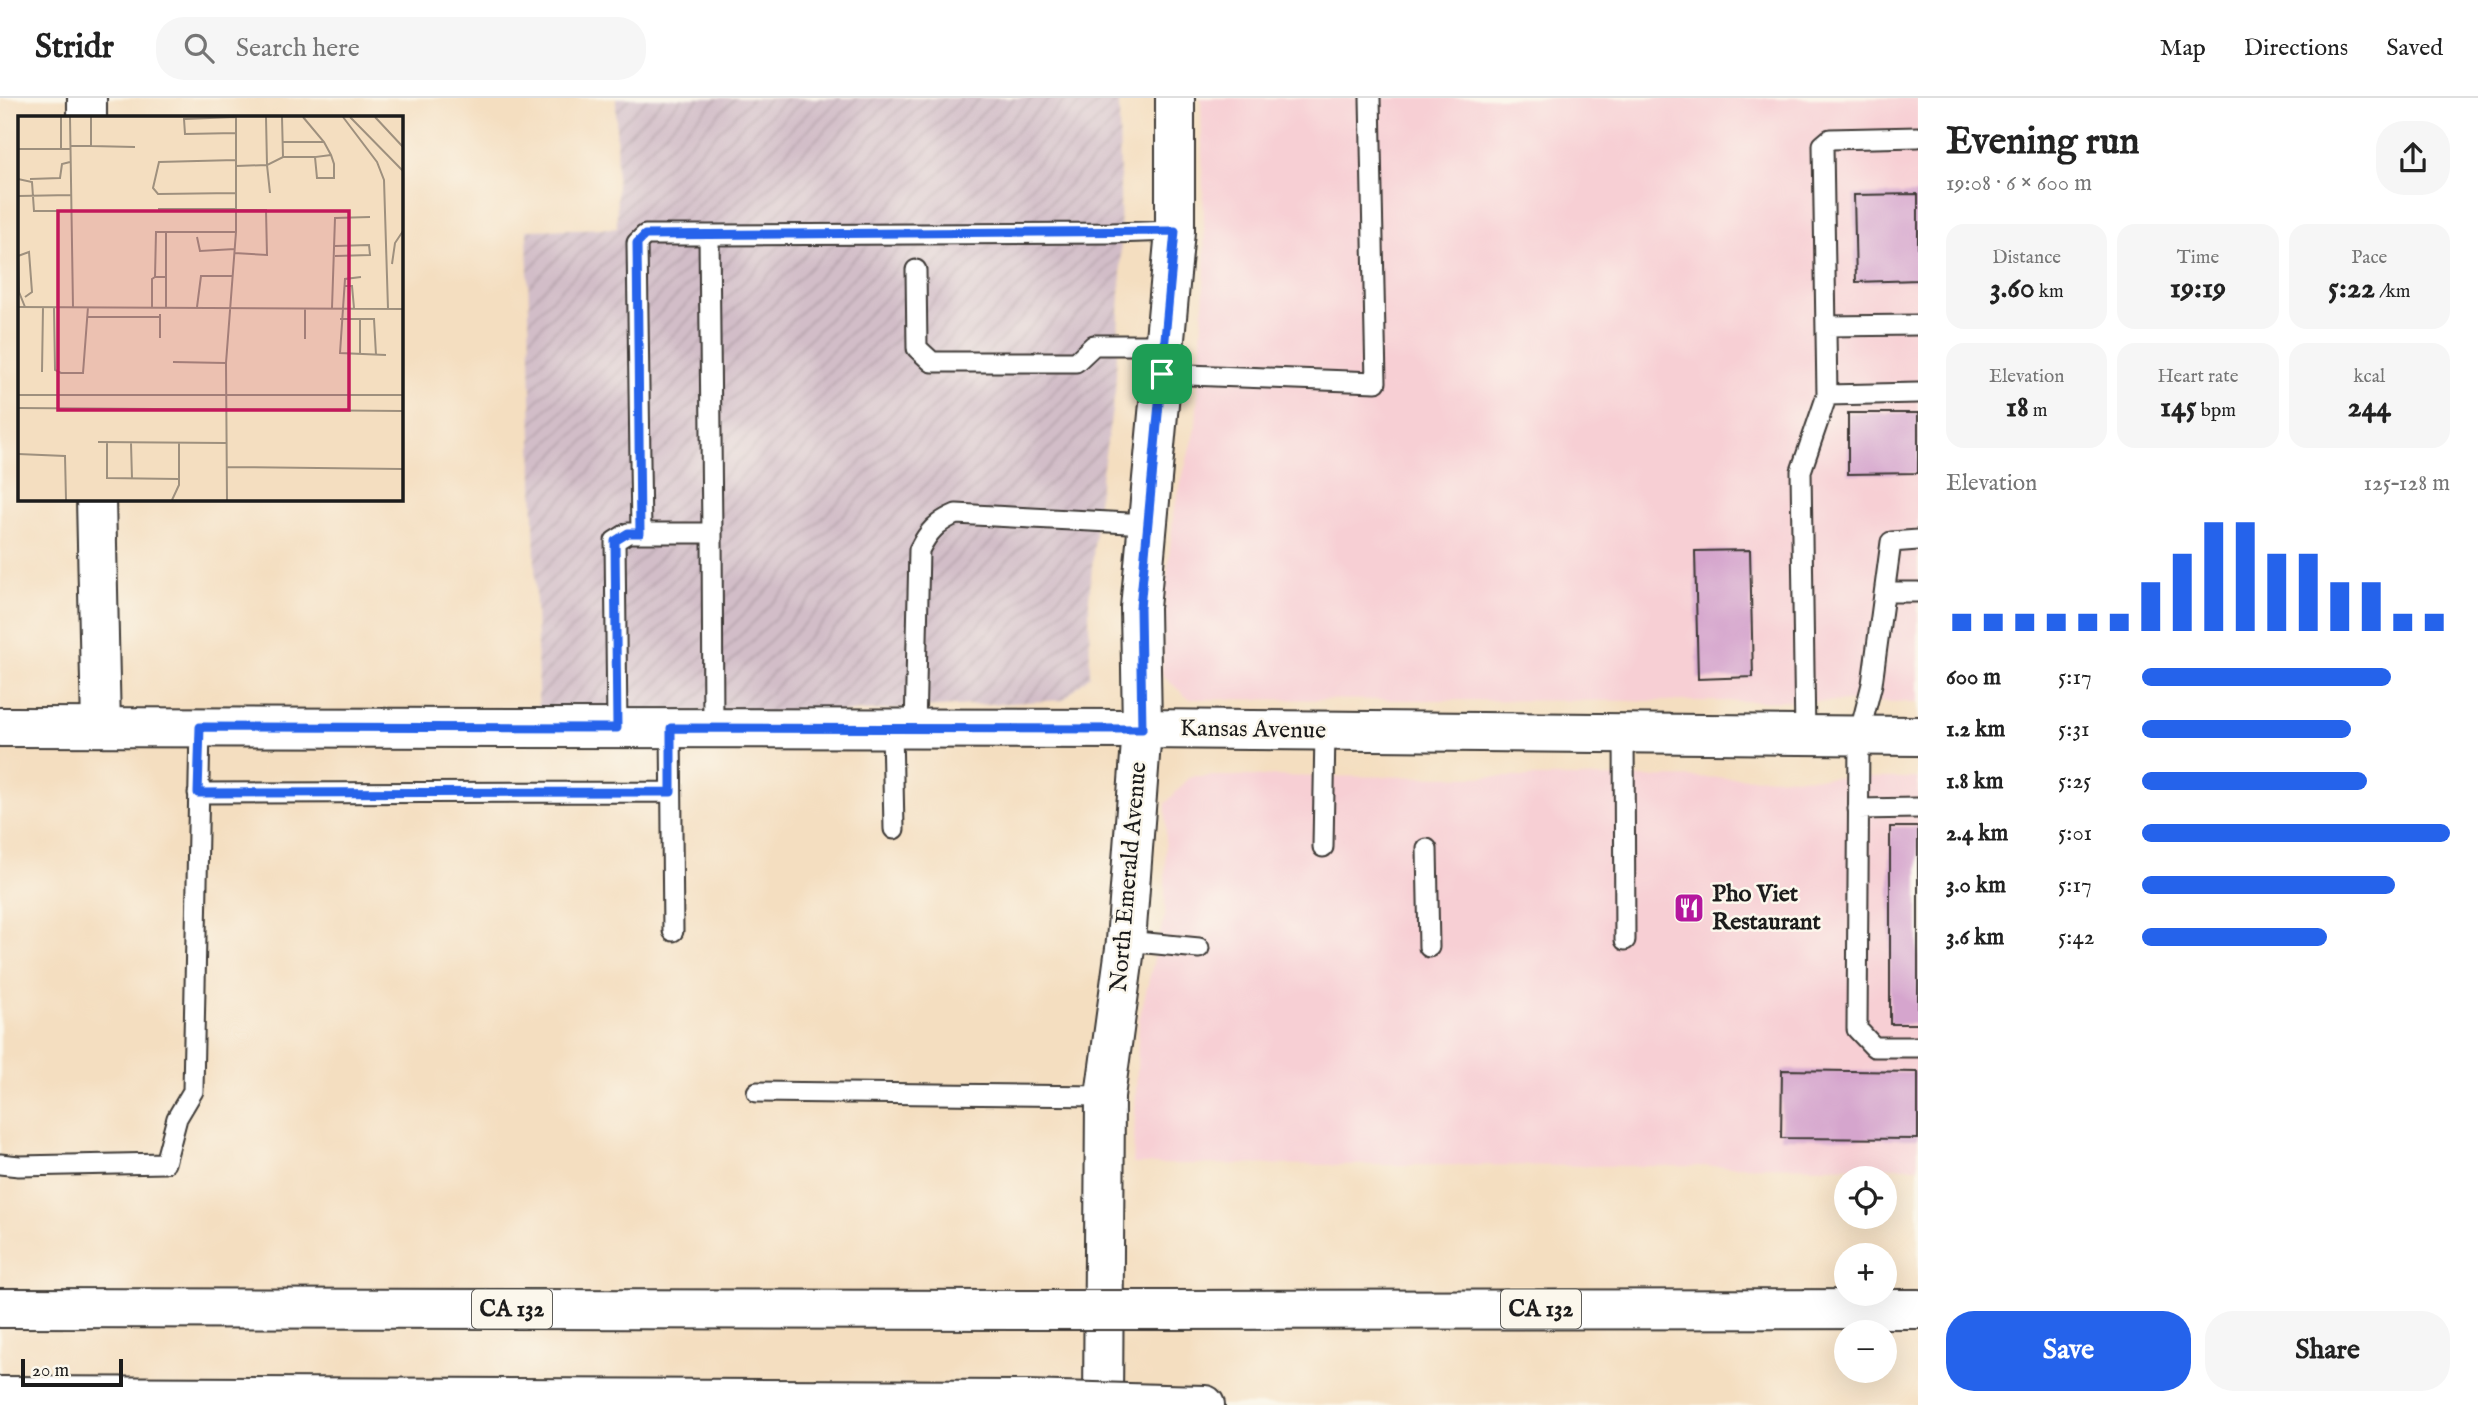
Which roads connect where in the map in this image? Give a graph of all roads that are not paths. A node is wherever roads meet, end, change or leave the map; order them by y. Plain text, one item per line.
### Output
1 (87, 98) edge
2 (1175, 98) edge
3 (1370, 98) edge
4 (87, 116) edge
5 (1918, 137) edge
6 (1175, 231) junction
7 (709, 235) junction
8 (916, 270) dead end
9 (1918, 325) edge
10 (1826, 326) junction
11 (1163, 359) junction
12 (1918, 393) edge
13 (1827, 395) junction
14 (96, 500) edge
15 (1148, 524) junction
16 (640, 533) junction
17 (712, 533) junction
18 (1918, 540) edge
19 (1886, 592) junction
20 (1918, 592) edge
21 (0, 727) edge
22 (101, 727) junction
23 (200, 727) junction
24 (617, 728) junction
25 (671, 728) junction
26 (713, 728) junction
27 (904, 729) junction
28 (1142, 729) junction
29 (1325, 731) junction
30 (1624, 733) junction
31 (1805, 735) junction
32 (1859, 735) junction
33 (1918, 736) edge
34 (671, 792) junction
35 (198, 793) junction
36 (1858, 808) junction
37 (1918, 808) edge
38 (894, 829) dead end
39 (1323, 847) dead end
40 (1427, 849) dead end
41 (673, 931) dead end
42 (1625, 940) dead end
43 (1126, 942) junction
44 (1429, 947) dead end
45 (1199, 948) dead end
46 (1918, 1047) edge
47 (757, 1092) dead end
48 (1105, 1096) junction
49 (0, 1164) edge
50 (0, 1308) edge
51 (1918, 1309) edge
52 (0, 1396) edge
53 (1163, 1404) edge
54 (1102, 1405) edge
55 (1205, 1405) edge

1 - 4 main road
2 - 6 main road, North Emerald Avenue
3 - 11 lane
5 - 10 lane
6 - 7 lane
6 - 11 main road, North Emerald Avenue
7 - 16 lane
7 - 17 lane
8 - 11 lane
9 - 10 lane
10 - 13 lane
11 - 15 main road, North Emerald Avenue
12 - 13 lane
13 - 31 lane
14 - 22 main road
15 - 27 lane
15 - 28 main road, North Emerald Avenue
16 - 17 lane
16 - 24 lane
17 - 26 lane
18 - 19 lane
19 - 20 lane
19 - 32 lane
21 - 22 main road, Kansas Avenue
22 - 23 main road, Kansas Avenue
23 - 24 main road, Kansas Avenue
23 - 35 lane
24 - 25 main road, Kansas Avenue
25 - 26 main road, Kansas Avenue
25 - 34 lane
26 - 27 main road, Kansas Avenue
27 - 28 main road, Kansas Avenue
27 - 38 lane
28 - 29 main road, Kansas Avenue
28 - 43 main road, North Emerald Avenue
29 - 30 main road, Kansas Avenue
29 - 39 lane
30 - 31 main road, Kansas Avenue
30 - 42 lane
31 - 32 main road, Kansas Avenue
32 - 33 main road, Kansas Avenue
32 - 36 lane
34 - 35 lane
34 - 41 lane
35 - 49 lane
36 - 37 lane
36 - 46 lane
40 - 44 lane
43 - 45 lane
43 - 48 main road, North Emerald Avenue
47 - 48 lane
48 - 54 main road, North Emerald Avenue
50 - 51 main road, CA 132, bridge
52 - 53 main road, bridge
53 - 55 main road

